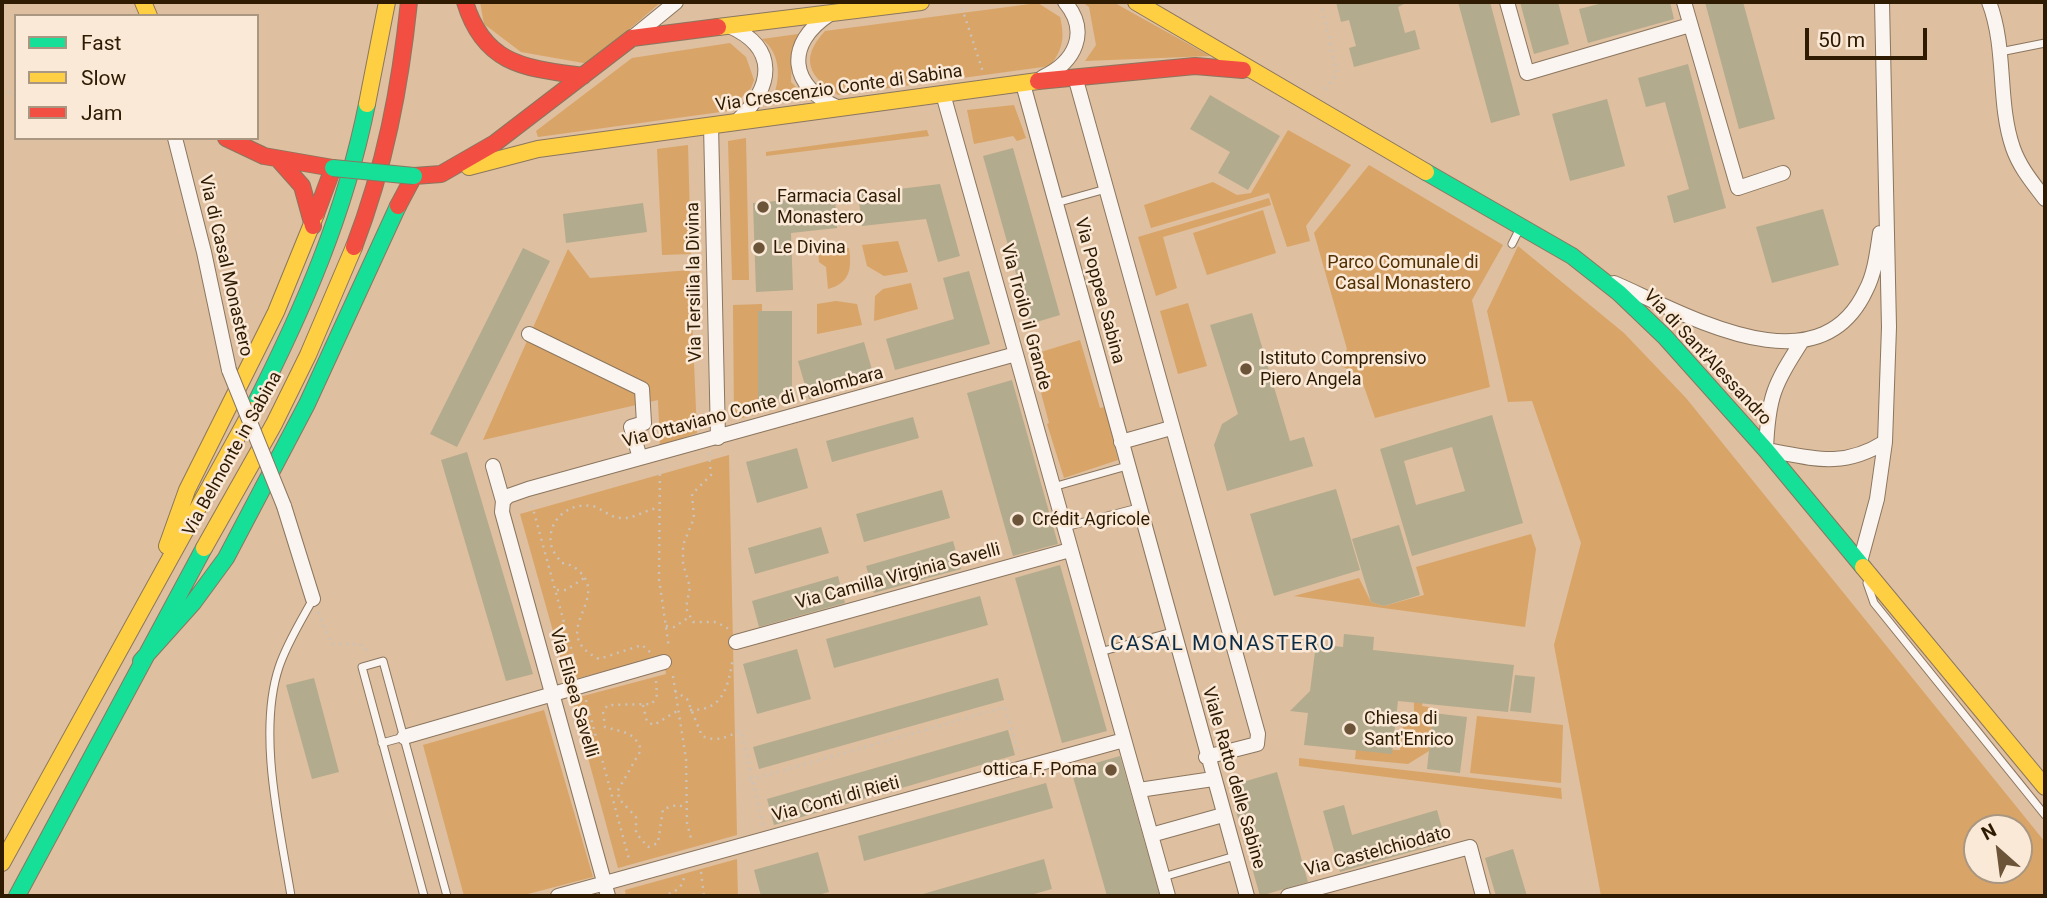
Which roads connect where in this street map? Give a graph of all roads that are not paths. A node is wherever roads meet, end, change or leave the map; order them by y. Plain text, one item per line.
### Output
1 (387, 2) edge
2 (409, 2) edge
3 (465, 2) edge
4 (676, 2) edge
5 (911, 2) edge
6 (1065, 2) edge
7 (1136, 2) edge
8 (1507, 2) edge
9 (1684, 2) edge
10 (1884, 2) edge
11 (1989, 2) edge
12 (831, 14) junction
13 (728, 25) junction
14 (1690, 26) junction
15 (632, 38) junction
16 (2045, 43) edge
17 (2000, 52) junction
18 (1246, 70) junction
19 (583, 76) junction
20 (1076, 79) junction
21 (1028, 83) junction
22 (943, 94) junction
23 (839, 108) junction
24 (738, 120) junction
25 (526, 122) junction
26 (711, 125) junction
27 (176, 140) edge
28 (230, 140) edge
29 (529, 150) junction
30 (278, 159) junction
31 (333, 168) junction
32 (1783, 173) dead end
33 (441, 174) junction
34 (414, 176) junction
35 (1106, 189) junction
36 (2045, 199) edge
37 (1055, 203) junction
38 (1886, 204) junction
39 (1522, 226) junction
40 (313, 228) junction
41 (1511, 244) dead end
42 (1597, 275) junction
43 (528, 334) dead end
44 (1802, 341) junction
45 (1016, 354) junction
46 (1171, 428) junction
47 (713, 439) junction
48 (1121, 442) junction
49 (1885, 442) junction
50 (1766, 450) junction
51 (640, 458) junction
52 (493, 466) dead end
53 (1127, 466) junction
54 (1052, 487) junction
55 (503, 501) junction
56 (1138, 508) junction
57 (1064, 527) junction
58 (1070, 550) junction
59 (1860, 562) junction
60 (158, 581) junction
61 (313, 599) joint
62 (1172, 632) junction
63 (736, 642) road end
64 (1100, 653) junction
65 (141, 661) junction
66 (669, 661) road end
67 (552, 693) junction
68 (404, 737) junction
69 (1124, 740) junction
70 (382, 743) junction
71 (1206, 757) junction
72 (1213, 779) junction
73 (2045, 788) edge
74 (1139, 790) junction
75 (1223, 815) junction
76 (2045, 815) edge
77 (1152, 835) junction
78 (1235, 856) junction
79 (2, 863) edge
80 (1163, 877) junction
81 (607, 890) edge
82 (17, 896) edge
83 (291, 896) edge
84 (424, 896) edge
85 (447, 896) edge
86 (558, 896) edge
87 (1168, 896) edge
88 (1247, 896) edge
89 (1289, 896) edge
90 (1483, 896) edge

1 - 60 street, Via Belmonte in Sabina
2 - 65 street, Via Belmonte in Sabina
3 - 19 street
4 - 15 street
5 - 12 street
6 - 21 street
7 - 18 street, Via di Sant'Alessandro
8 - 14 street
9 - 14 street
10 - 38 street
11 - 17 street
12 - 13 street
12 - 23 street
13 - 15 street
13 - 24 street
14 - 32 street
15 - 19 street
16 - 17 lane
17 - 36 street
18 - 20 street, Via Crescenzio Conte di Sabina
18 - 39 street, Via di Sant'Alessandro
19 - 25 street
20 - 21 street, Via Crescenzio Conte di Sabina
20 - 35 street
21 - 22 street, Via Crescenzio Conte di Sabina
21 - 37 street, Via Poppea Sabina
22 - 23 street, Via Crescenzio Conte di Sabina
22 - 45 street, Via Troilo il Grande
23 - 24 street, Via Crescenzio Conte di Sabina
24 - 26 street, Via Crescenzio Conte di Sabina
25 - 29 street
25 - 33 street
26 - 29 street, Via Crescenzio Conte di Sabina
26 - 47 street, Via Tersilia la Divina
27 - 61 street, Via di Casal Monastero, bridge
28 - 30 street
29 - 33 street, Via Crescenzio Conte di Sabina
30 - 31 street
30 - 40 street
31 - 34 street, bridge
31 - 40 street
33 - 34 street
34 - 65 street
35 - 37 lane
35 - 46 street
37 - 48 street, Via Poppea Sabina
38 - 44 street
38 - 49 street
39 - 41 lane
39 - 42 street, Via di Sant'Alessandro
40 - 60 street
42 - 44 street
42 - 50 street, Via di Sant'Alessandro
43 - 51 street
44 - 50 street
45 - 47 street, Via Ottaviano Conte di Palombara
45 - 54 street, Via Troilo il Grande
46 - 48 street
46 - 71 street
47 - 51 street, Via Ottaviano Conte di Palombara
48 - 53 street, Via Poppea Sabina
49 - 50 street
49 - 59 street
50 - 59 street, Via di Sant'Alessandro
51 - 55 street, Via Ottaviano Conte di Palombara
52 - 55 street, Via Elisea Savelli
53 - 54 lane
53 - 56 street, Via Poppea Sabina
54 - 57 street, Via Troilo il Grande
55 - 67 street, Via Elisea Savelli
56 - 57 lane
56 - 62 street, Viale Ratto delle Sabine
57 - 58 street, Via Troilo il Grande
58 - 63 street, Via Camilla Virginia Savelli
58 - 64 street
59 - 73 street, Via di Sant'Alessandro
59 - 76 lane
60 - 79 street, Via Belmonte in Sabina
61 - 83 lane
62 - 64 lane
62 - 71 street, Viale Ratto delle Sabine
64 - 69 street
65 - 82 street, Via Belmonte in Sabina
66 - 67 street
67 - 68 street
67 - 81 street, Via Elisea Savelli
68 - 70 lane
68 - 70 lane
68 - 85 lane
69 - 74 street
69 - 81 street, Via Conti di Rieti
70 - 84 lane
71 - 72 street, Viale Ratto delle Sabine
72 - 74 street
72 - 75 street, Viale Ratto delle Sabine
74 - 77 street
75 - 77 street
75 - 78 street, Viale Ratto delle Sabine
77 - 80 street
78 - 80 lane
78 - 88 street, Viale Ratto delle Sabine
80 - 87 street
81 - 86 street, Via Conti di Rieti
89 - 90 street, Via Castelchiodato

